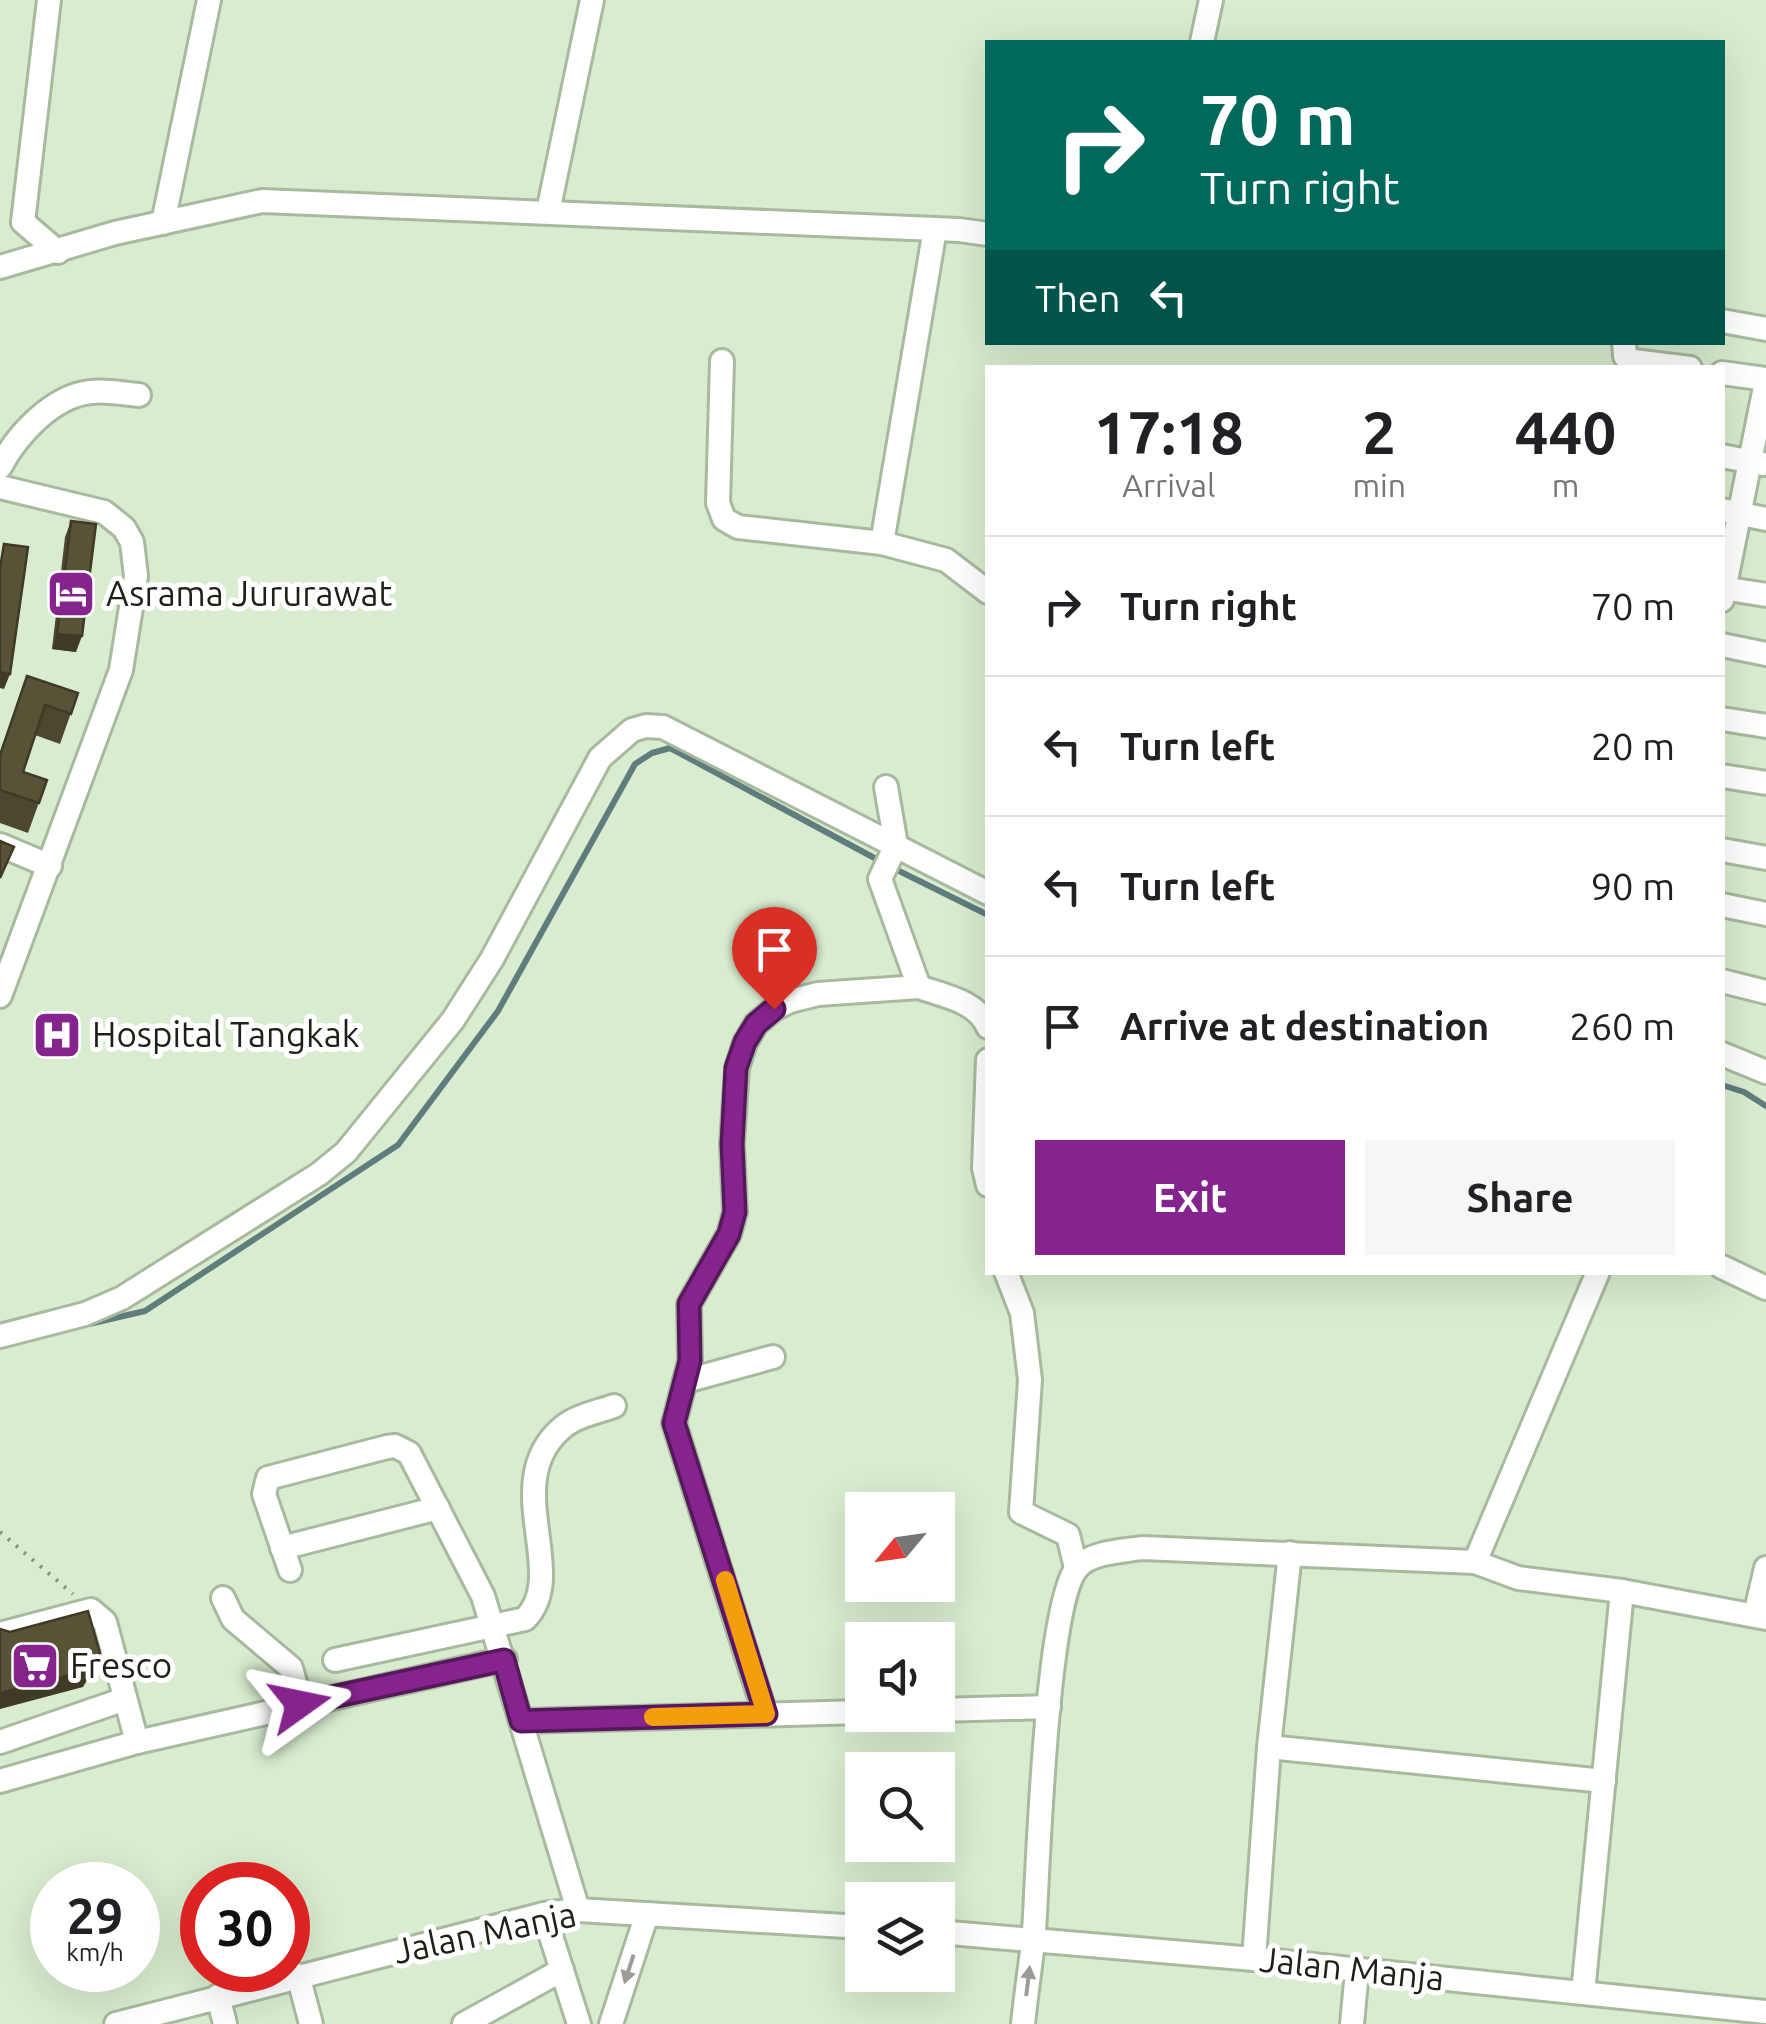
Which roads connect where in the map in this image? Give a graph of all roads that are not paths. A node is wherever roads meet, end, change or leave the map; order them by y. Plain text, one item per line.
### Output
1 (50, 0) edge
2 (209, 0) edge
3 (592, 0) edge
4 (1212, 0) edge
5 (1202, 40) edge
6 (548, 212) junction
7 (163, 223) junction
8 (936, 229) junction
9 (985, 234) edge
10 (58, 252) junction
11 (0, 268) edge
12 (1725, 322) edge
13 (1766, 329) edge
14 (1624, 345) edge
15 (722, 361) dead end
16 (1666, 365) edge
17 (1725, 373) edge
18 (1766, 381) edge
19 (140, 395) dead end
20 (1725, 457) edge
21 (1759, 463) edge
22 (0, 468) edge
23 (0, 487) edge
24 (1732, 512) edge
25 (1766, 519) edge
26 (882, 543) junction
27 (1725, 574) edge
28 (985, 590) edge
29 (1725, 592) edge
30 (1766, 595) edge
31 (1725, 646) edge
32 (1766, 654) edge
33 (1725, 719) edge
34 (1766, 726) edge
35 (1725, 776) edge
36 (1766, 783) edge
37 (886, 787) dead end
38 (0, 845) edge
39 (1725, 851) edge
40 (890, 856) junction
41 (1766, 858) edge
42 (50, 866) junction
43 (985, 892) edge
44 (1725, 906) edge
45 (1766, 914) edge
46 (7, 958) edge
47 (1725, 982) edge
48 (919, 987) junction
49 (1766, 992) edge
50 (0, 996) edge
51 (985, 1020) edge
52 (1725, 1055) edge
53 (1766, 1072) edge
54 (985, 1141) edge
55 (985, 1172) edge
56 (1725, 1268) edge
57 (1007, 1275) edge
58 (1597, 1275) edge
59 (1766, 1288) edge
60 (0, 1336) edge
61 (773, 1358) dead end
62 (686, 1380) junction
63 (614, 1406) dead end
64 (438, 1508) junction
65 (1290, 1552) junction
66 (1475, 1562) junction
67 (1076, 1568) junction
68 (1766, 1568) edge
69 (1622, 1591) junction
70 (223, 1598) dead end
71 (1760, 1616) edge
72 (494, 1626) junction
73 (0, 1634) edge
74 (335, 1660) dead end
75 (504, 1660) junction
76 (125, 1699) junction
77 (300, 1704) junction
78 (1049, 1707) junction
79 (955, 1710) edge
80 (845, 1712) edge
81 (766, 1714) junction
82 (521, 1721) junction
83 (0, 1742) edge
84 (137, 1742) junction
85 (1269, 1747) junction
86 (0, 1780) edge
87 (1604, 1781) junction
88 (578, 1910) junction
89 (544, 1914) junction
90 (647, 1914) junction
91 (845, 1926) edge
92 (955, 1933) edge
93 (1033, 1938) junction
94 (1254, 1958) junction
95 (562, 1970) junction
96 (1357, 1971) junction
97 (310, 1972) edge
98 (233, 1992) edge
99 (303, 1992) edge
100 (1583, 1993) junction
101 (218, 1996) junction
102 (1766, 2012) edge
103 (1690, 2014) edge
104 (116, 2024) edge
105 (226, 2024) edge
106 (311, 2024) edge
107 (464, 2024) edge
108 (579, 2024) edge
109 (611, 2024) edge
110 (1023, 2024) edge
111 (1352, 2024) edge

1 - 10 street
2 - 7 street
3 - 6 street
4 - 5 street
6 - 7 street
6 - 8 street
7 - 10 street
8 - 9 street
8 - 26 street
10 - 11 street
12 - 13 street
14 - 16 street
15 - 26 street
17 - 18 street
18 - 21 street
19 - 22 street
20 - 21 street
21 - 24 street
23 - 42 street
24 - 25 street
24 - 27 street
26 - 28 street
29 - 30 street
31 - 32 street
33 - 34 street
35 - 36 street
37 - 40 street
38 - 42 street
39 - 41 street
40 - 43 street
40 - 48 street
40 - 60 street
42 - 46 street
44 - 45 street
46 - 50 street
47 - 49 street
48 - 51 street
48 - 62 street
52 - 53 street
54 - 55 street
56 - 59 street
57 - 67 street
58 - 66 street
61 - 62 street
62 - 81 street
63 - 72 street
64 - 64 street
64 - 72 street
65 - 66 street
65 - 67 street
65 - 85 street
66 - 69 street
67 - 78 street
68 - 71 street
69 - 71 street
69 - 87 street
70 - 77 street
72 - 74 street
72 - 75 street
73 - 76 street
75 - 77 street
75 - 82 street
76 - 83 street
76 - 84 street
77 - 84 street
78 - 79 street
78 - 93 street
80 - 81 street
81 - 82 street
82 - 88 street
84 - 86 street
85 - 87 street
85 - 94 street
87 - 100 street
88 - 89 street, Jalan Manja
88 - 90 street, Jalan Manja
89 - 95 street
89 - 97 street, Jalan Manja
90 - 91 street, Jalan Manja
90 -> 109 street
92 - 93 street, Jalan Manja
93 - 94 street, Jalan Manja
110 -> 93 street
94 - 96 street, Jalan Manja
95 - 107 street
95 - 108 street
96 - 100 street, Jalan Manja
96 - 111 street
98 - 101 street, Jalan Manja
99 - 106 street
100 - 103 street, Jalan Manja
101 - 104 street, Jalan Manja
101 - 105 street
102 - 103 street, Jalan Manja

